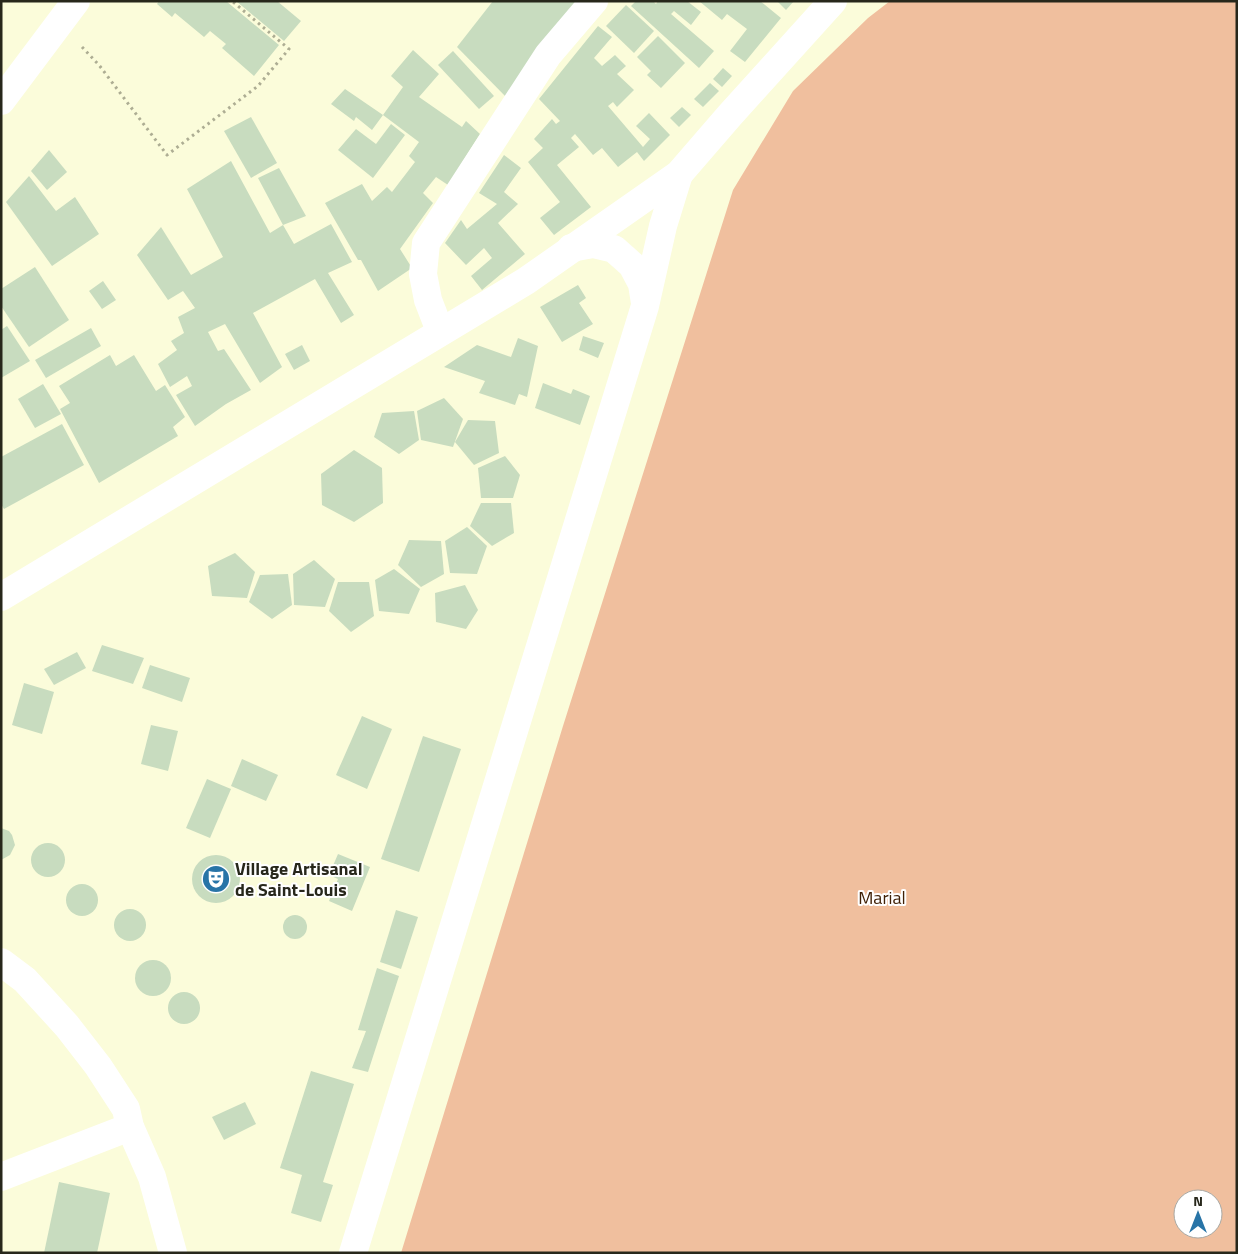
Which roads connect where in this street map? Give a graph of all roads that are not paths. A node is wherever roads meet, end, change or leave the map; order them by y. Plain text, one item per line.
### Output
1 (594, 1) edge
2 (833, 1) edge
3 (68, 12) edge
4 (1, 101) edge
5 (679, 174) junction
6 (571, 248) junction
7 (645, 306) junction
8 (440, 331) junction
9 (1, 597) edge
10 (1, 962) edge
11 (130, 1127) junction
12 (1, 1178) edge
13 (174, 1253) edge
14 (352, 1253) edge

1 - 8 main road
2 - 5 main road
3 - 4 main road
5 - 6 main road
5 - 7 main road
6 - 7 main road
6 - 8 main road
7 - 14 main road
8 - 9 main road
10 - 11 main road
11 - 12 main road
11 - 13 main road

